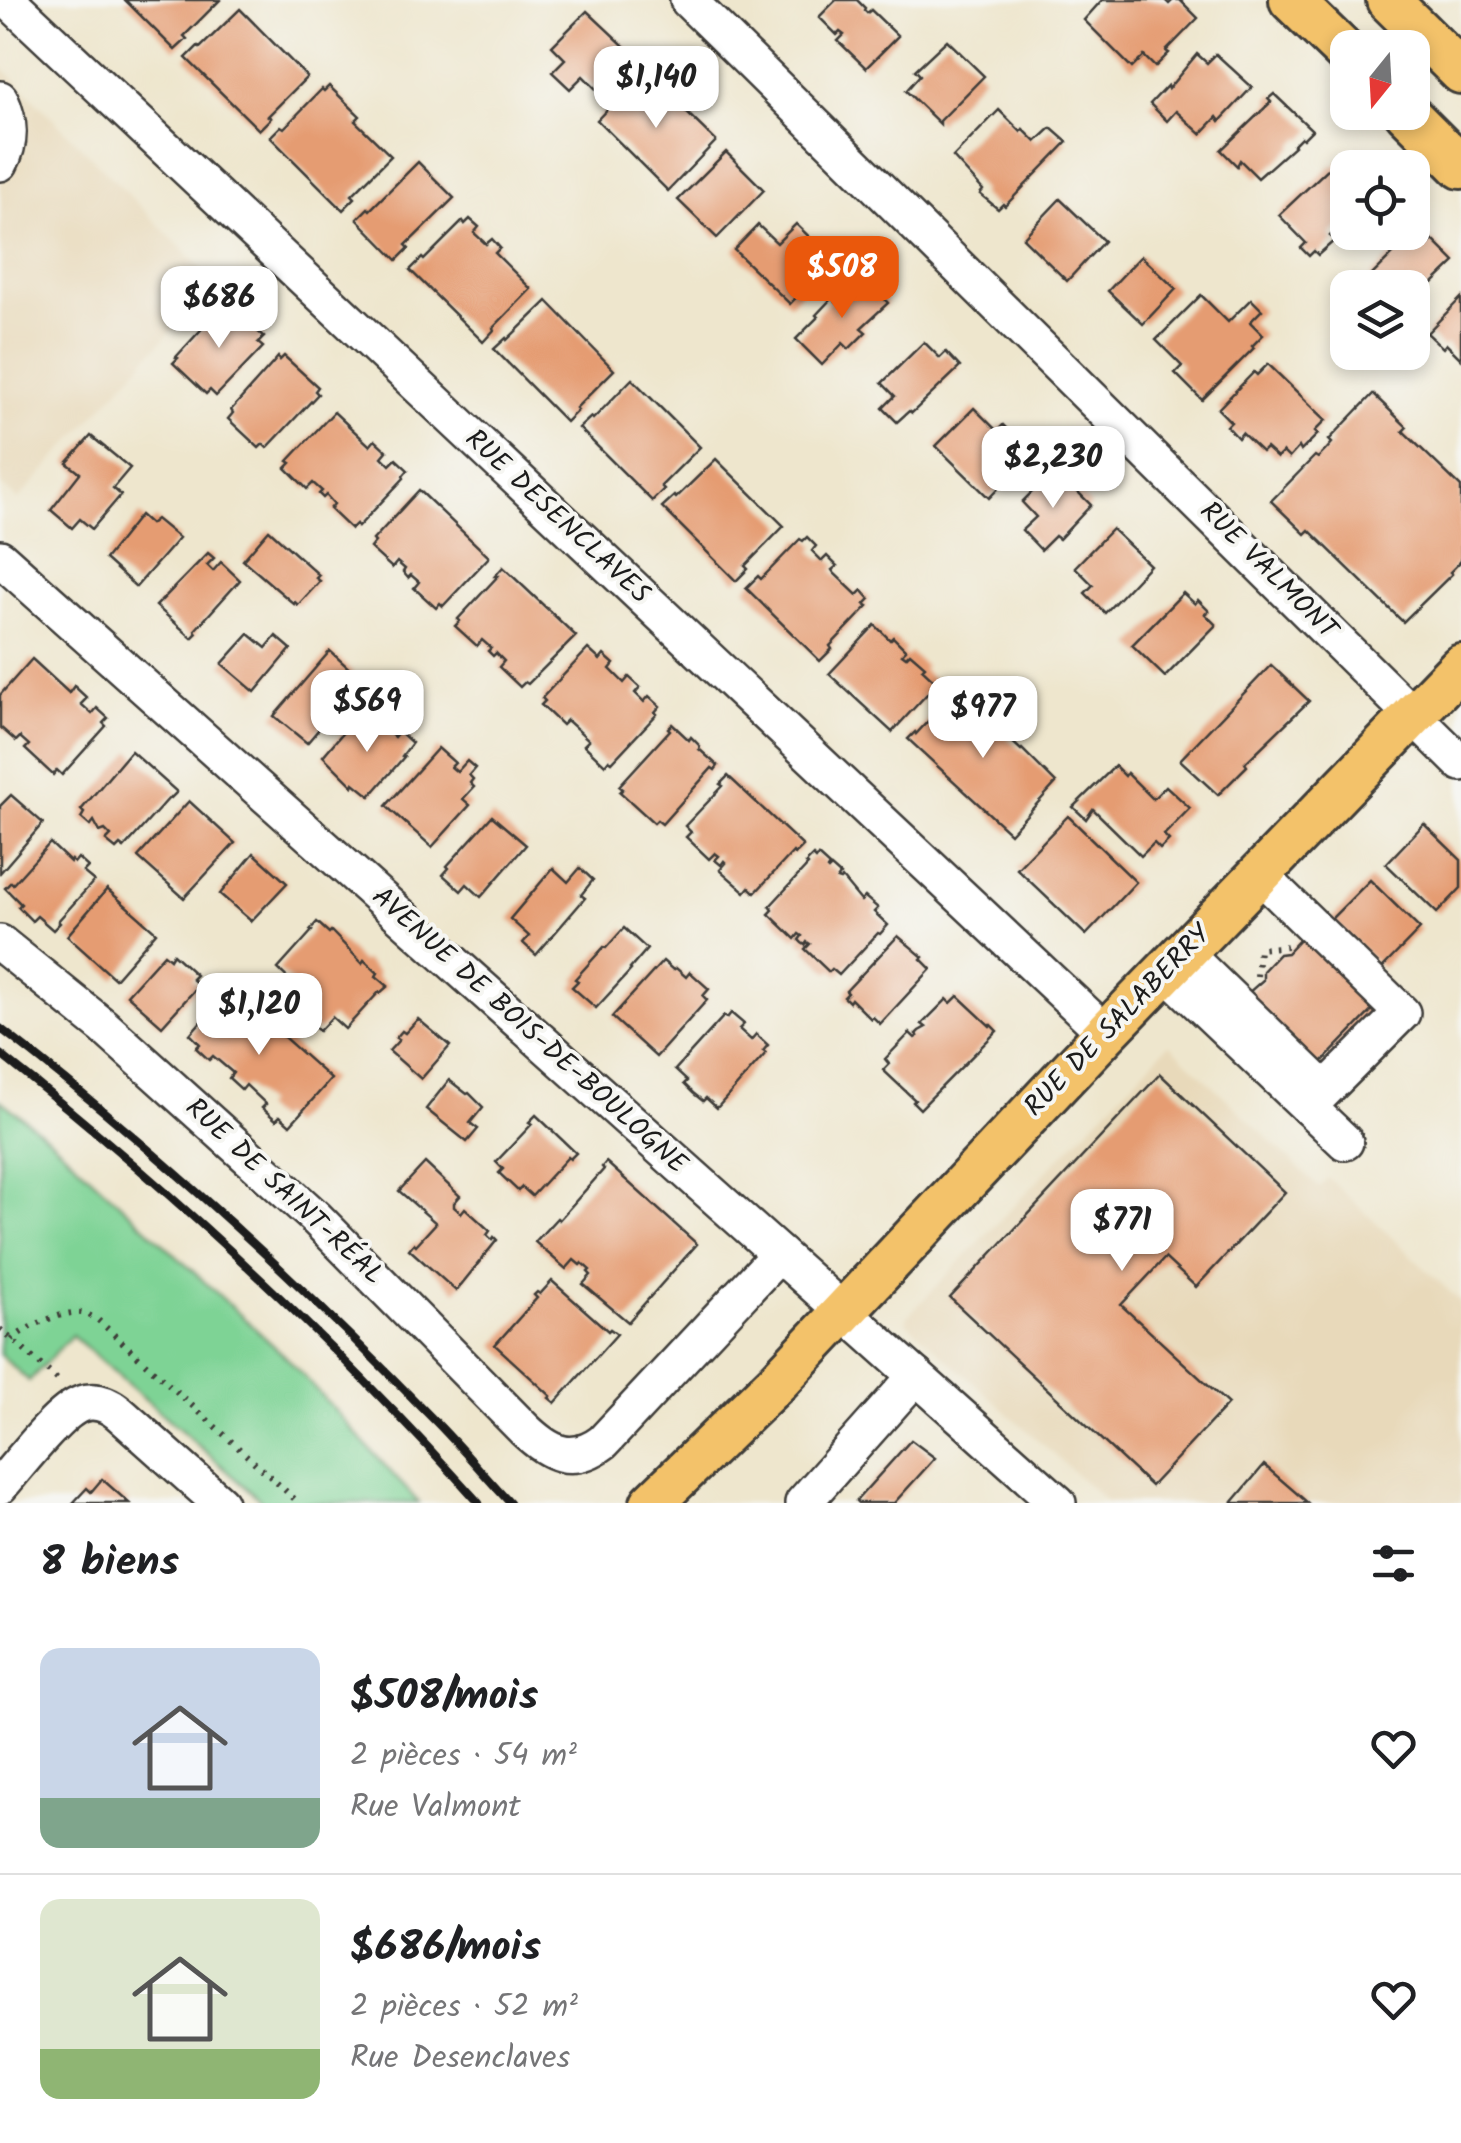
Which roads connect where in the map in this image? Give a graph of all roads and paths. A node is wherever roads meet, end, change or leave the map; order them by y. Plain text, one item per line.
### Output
1 (8, 0) edge
2 (688, 0) edge
3 (1291, 0) edge
4 (1388, 0) edge
5 (1330, 38) edge
6 (1461, 72) edge
7 (0, 98) edge
8 (1424, 130) edge
9 (0, 163) edge
10 (1461, 167) edge
11 (0, 558) edge
12 (1461, 666) edge
13 (1413, 714) junction
14 (1461, 763) edge
15 (1259, 874) junction
16 (1296, 939) dead end
17 (0, 943) edge
18 (1175, 962) junction
19 (1258, 976) dead end
20 (1106, 1033) junction
21 (1317, 1099) junction
22 (1345, 1142) dead end
23 (779, 1254) junction
24 (842, 1311) junction
25 (0, 1329) edge
26 (12, 1340) junction
27 (50, 1372) dead end
28 (916, 1376) junction
29 (778, 1380) junction
30 (0, 1486) edge
31 (220, 1503) edge
32 (299, 1503) edge
33 (652, 1503) edge
34 (682, 1503) edge
35 (803, 1503) edge
36 (1058, 1503) edge

1 - 20 street, RUE DESENCLAVES
2 - 13 street, RUE VALMONT
3 - 5 main road
4 - 6 main road
7 - 9 street
8 - 10 main road
11 - 23 street, AVENUE DE BOIS-DE-BOULOGNE
12 - 13 main road, RUE DE SALABERRY
13 - 14 street, RUE VALMONT
13 - 15 main road, RUE DE SALABERRY
15 - 18 main road, RUE DE SALABERRY
15 - 21 street
16 - 19 path
17 - 23 street, RUE DE SAINT-RÉAL
18 - 20 main road, RUE DE SALABERRY
18 - 21 street
20 - 24 main road, RUE DE SALABERRY
21 - 22 street
23 - 24 street, AVENUE DE BOIS-DE-BOULOGNE
24 - 28 street, AVENUE DE BOIS-DE-BOULOGNE
24 - 29 main road, RUE DE SALABERRY
25 - 26 path
26 - 27 path
26 - 32 path
28 - 35 street
28 - 36 street, AVENUE DE BOIS-DE-BOULOGNE
29 - 33 main road, RUE DE SALABERRY
29 - 34 main road, RUE DE SALABERRY
30 - 31 street

